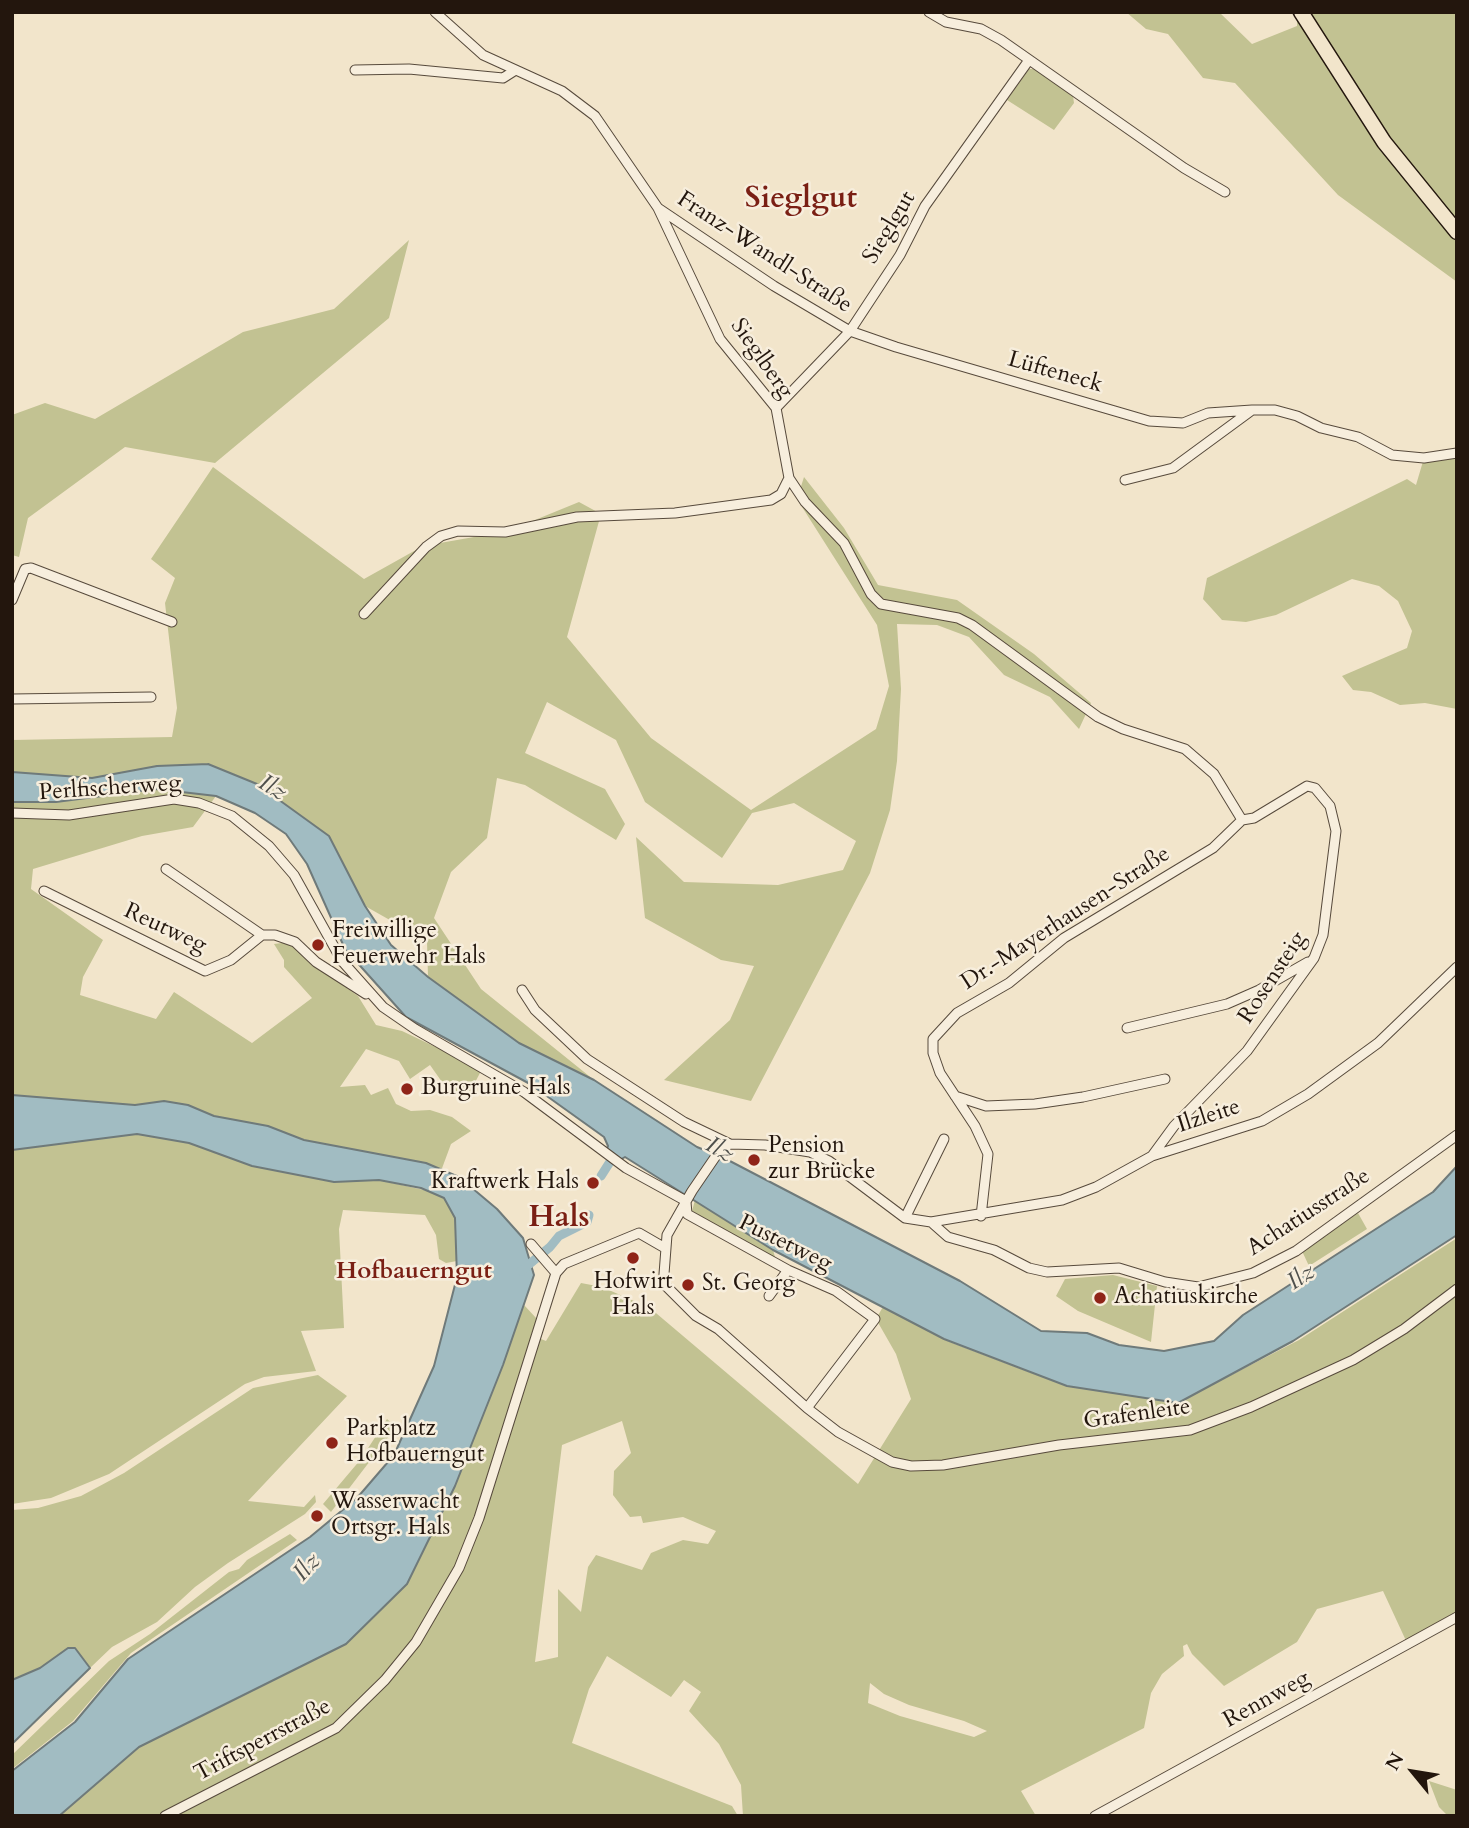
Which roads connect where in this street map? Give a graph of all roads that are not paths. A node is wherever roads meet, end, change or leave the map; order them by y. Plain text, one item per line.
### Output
1 (929, 12) edge
2 (1301, 12) edge
3 (436, 13) edge
4 (1029, 60) junction
5 (355, 70) dead end
6 (514, 71) junction
7 (1225, 192) dead end
8 (658, 208) junction
9 (1457, 232) edge
10 (850, 331) junction
11 (776, 408) junction
12 (1252, 411) junction
13 (1457, 453) edge
14 (789, 478) junction
15 (1125, 480) dead end
16 (12, 600) edge
17 (364, 614) dead end
18 (172, 622) dead end
19 (151, 697) dead end
20 (12, 699) edge
21 (12, 813) edge
22 (1242, 820) junction
23 (166, 869) dead end
24 (44, 891) dead end
25 (262, 935) junction
26 (1314, 958) junction
27 (1457, 967) edge
28 (523, 990) dead end
29 (374, 998) junction
30 (1127, 1028) dead end
31 (1166, 1079) dead end
32 (955, 1096) junction
33 (1457, 1135) edge
34 (944, 1139) dead end
35 (730, 1144) junction
36 (1152, 1156) junction
37 (686, 1201) junction
38 (981, 1216) junction
39 (905, 1218) junction
40 (931, 1222) junction
41 (535, 1247) dead end
42 (665, 1248) junction
43 (788, 1270) junction
44 (556, 1273) junction
45 (1457, 1289) edge
46 (769, 1296) dead end
47 (807, 1408) junction
48 (1457, 1617) edge
49 (165, 1816) edge
50 (1094, 1816) edge

1 - 4 street
2 - 9 main road
3 - 6 street, Sieglberg
4 - 7 street
4 - 10 street, Sieglgut
5 - 6 street
6 - 8 street, Sieglberg
8 - 10 street, Franz-Wandl-Straße
8 - 11 street, Sieglberg
10 - 11 street, Sieglgut
10 - 12 street, Lüfteneck
11 - 14 street, Sieglberg
12 - 13 street, Lüfteneck
12 - 15 street
14 - 17 street
14 - 22 street
16 - 18 street
19 - 20 street
21 - 29 street, Perlfischerweg
22 - 26 street, Rosensteig
22 - 32 street, Dr.-Mayerhausen-Straße
23 - 25 street
24 - 25 street, Reutweg
25 - 29 street
26 - 30 street
26 - 36 street, Rosensteig
27 - 36 street, Ilzleite
28 - 35 street
29 - 37 street, Perlfischerweg
31 - 32 street
32 - 38 street, Dr.-Mayerhausen-Straße
33 - 40 street, Achatiusstraße
34 - 39 street
35 - 37 street
35 - 39 street
36 - 38 street, Ilzleite
37 - 42 street
37 - 43 street, Pustetweg
38 - 40 street, Ilzleite
39 - 40 street
41 - 44 street
42 - 44 street
42 - 47 street, Grafenleite
43 - 46 street
43 - 47 street, Pustetweg
44 - 49 street, Triftsperrstraße
45 - 47 street, Grafenleite
48 - 50 street, Rennweg

